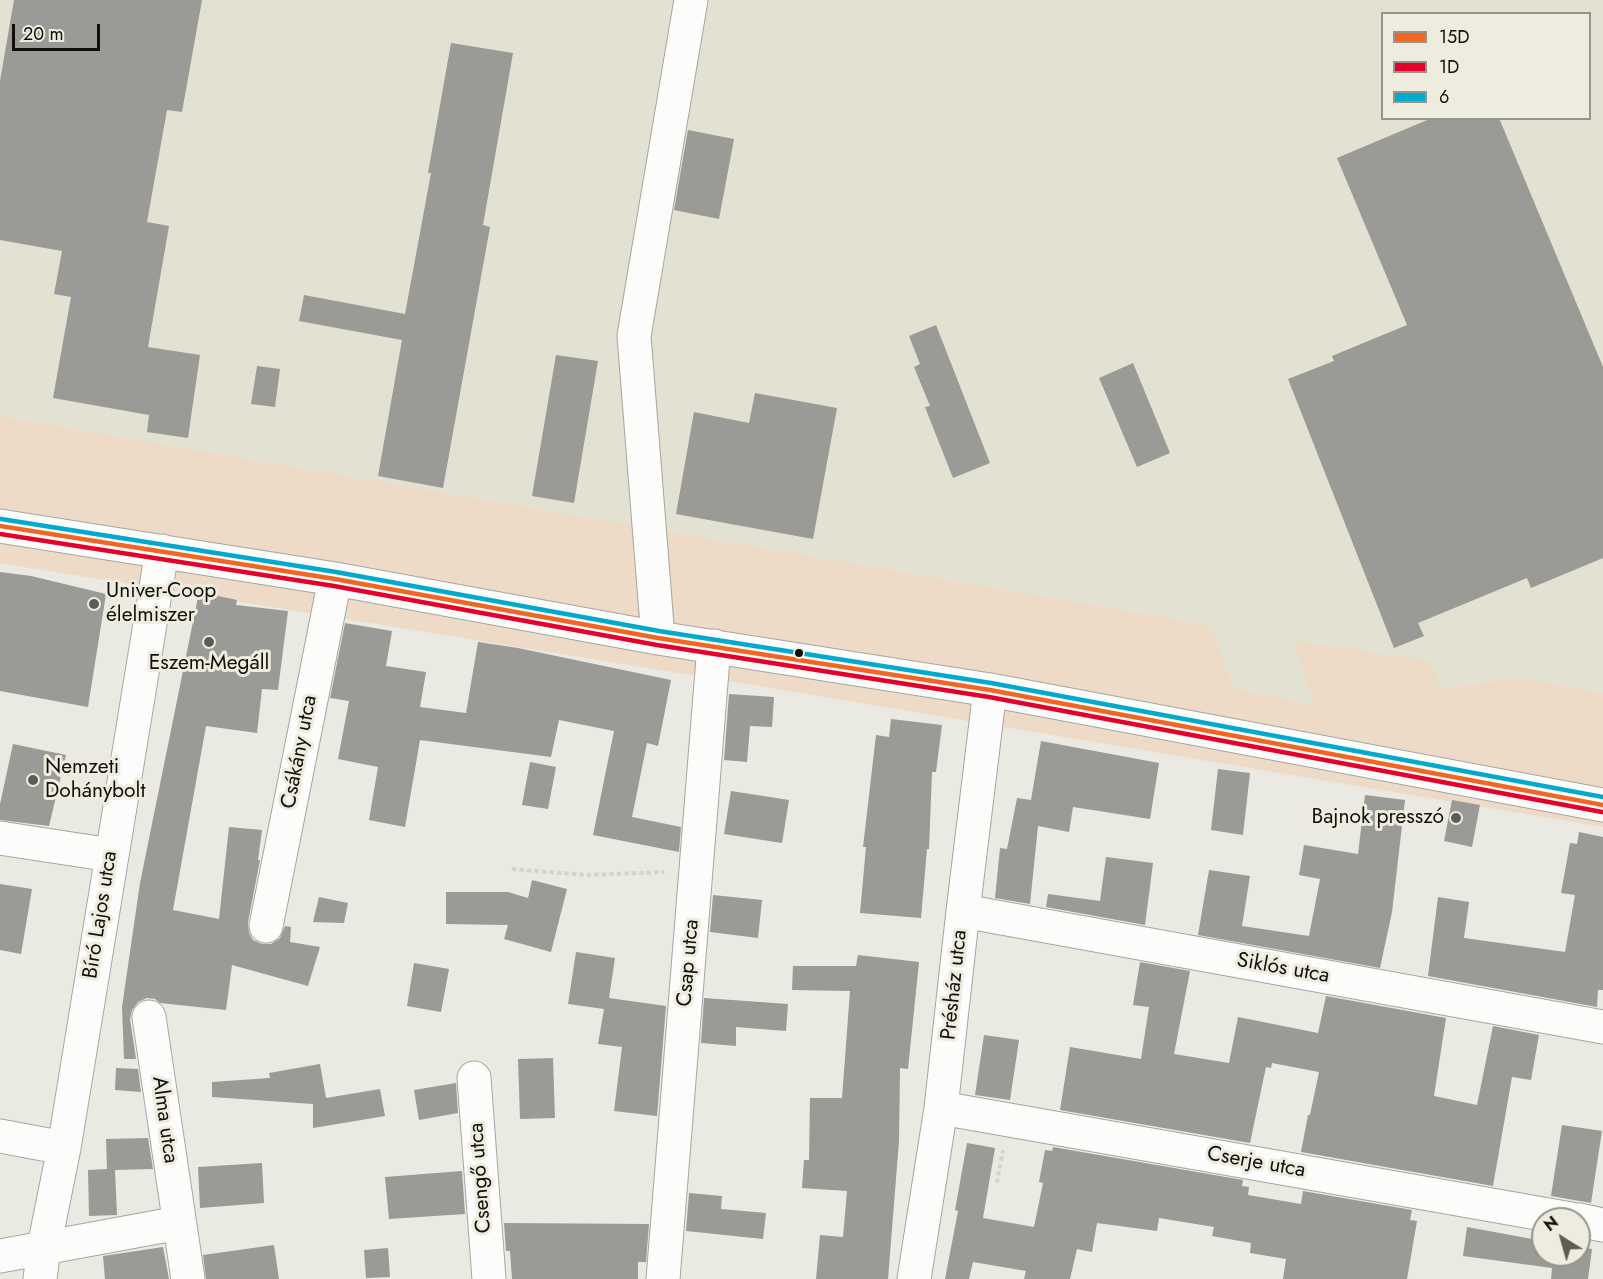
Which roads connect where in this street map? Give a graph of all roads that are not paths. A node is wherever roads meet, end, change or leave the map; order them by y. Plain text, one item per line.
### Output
1 (691, 0) edge
2 (0, 526) edge
3 (162, 551) junction
4 (335, 579) junction
5 (658, 638) junction
6 (714, 646) junction
7 (990, 690) junction
8 (1603, 805) edge
9 (0, 838) edge
10 (111, 855) junction
11 (963, 911) junction
12 (266, 926) dead end
13 (149, 1017) dead end
14 (1603, 1027) edge
15 (474, 1078) dead end
16 (941, 1108) junction
17 (0, 1136) edge
18 (64, 1148) junction
19 (1531, 1212) edge
20 (179, 1223) junction
21 (0, 1256) edge
22 (42, 1263) edge
23 (188, 1279) edge
24 (489, 1279) edge
25 (663, 1279) edge
26 (914, 1279) edge

1 - 5 street
2 - 3 street
3 - 4 street
3 - 10 street, Bíró Lajos utca
4 - 5 street
4 - 12 street, Csákány utca
5 - 6 street
6 - 7 street
6 - 25 street, Csap utca
7 - 8 street
7 - 11 street, Présház utca
9 - 10 street
10 - 18 street, Bíró Lajos utca
11 - 14 street, Siklós utca
11 - 16 street, Présház utca
13 - 20 street, Alma utca
15 - 24 street, Csengő utca
16 - 19 street, Cserje utca
16 - 26 street, Présház utca
17 - 18 street
18 - 22 street, Bíró Lajos utca
20 - 22 street
20 - 23 street, Alma utca
21 - 22 street

